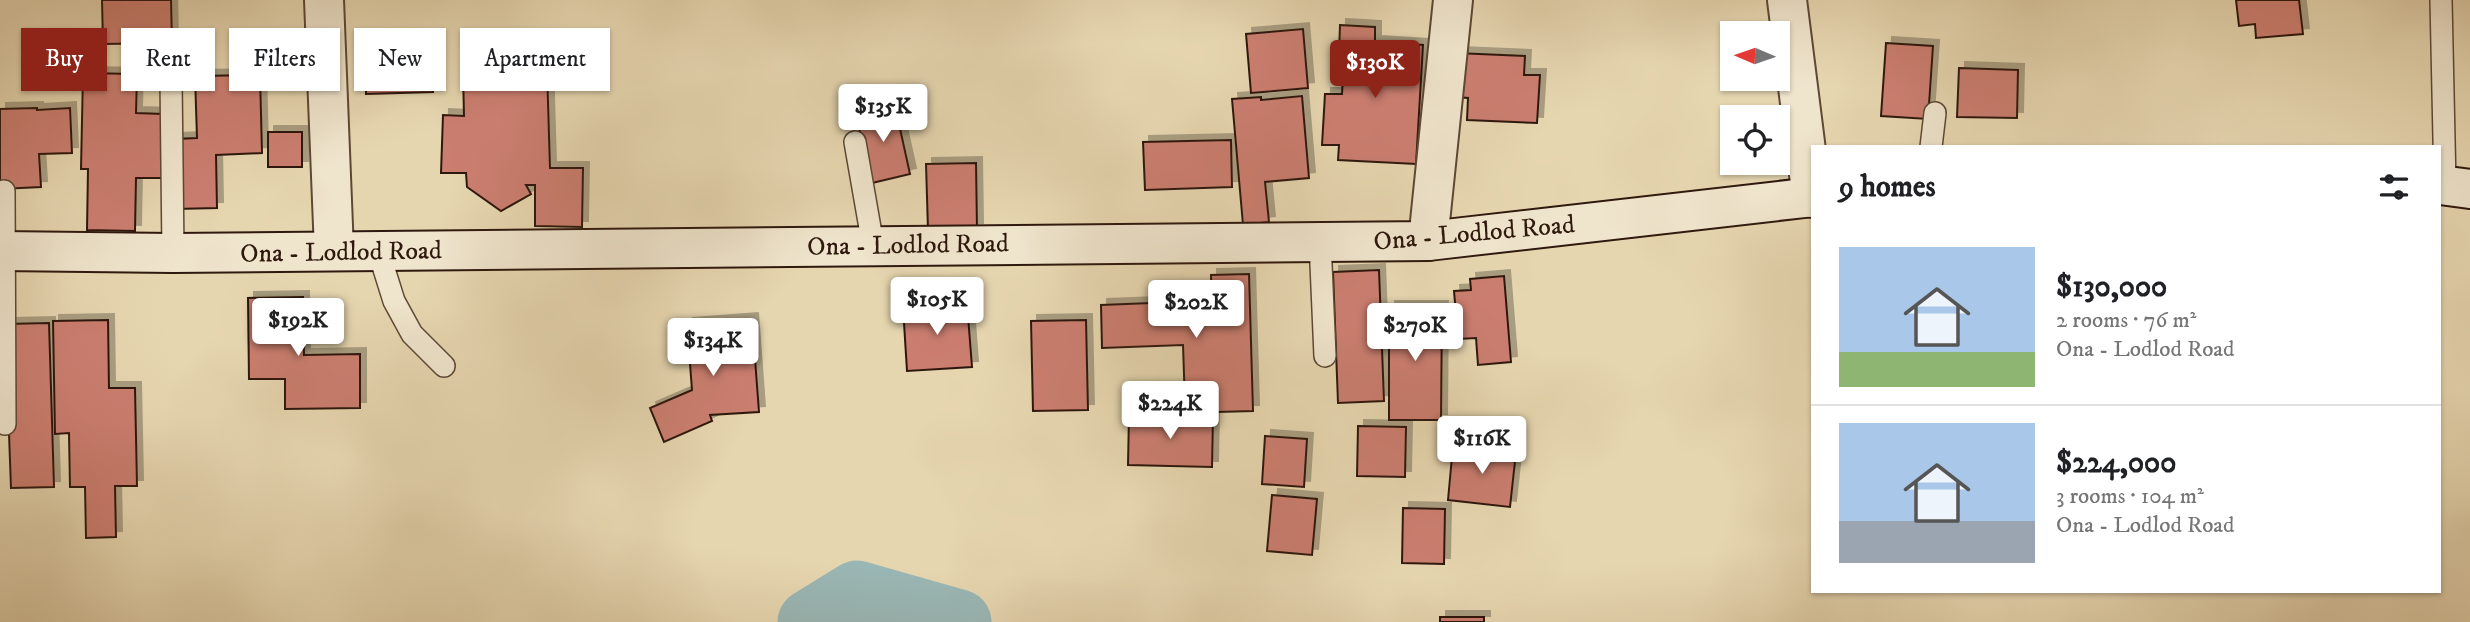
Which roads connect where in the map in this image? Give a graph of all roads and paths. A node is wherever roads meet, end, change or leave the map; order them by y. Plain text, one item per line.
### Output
1 (324, 0) edge
2 (1453, 0) edge
3 (1787, 0) edge
4 (2441, 0) edge
5 (171, 91) edge
6 (1935, 113) dead end
7 (855, 142) dead end
8 (1931, 145) edge
9 (2452, 186) edge
10 (1811, 189) edge
11 (4, 191) dead end
12 (1811, 197) edge
13 (1320, 241) junction
14 (1428, 241) junction
15 (873, 245) junction
16 (378, 250) junction
17 (1, 251) edge
18 (334, 251) junction
19 (173, 253) junction
20 (1325, 356) dead end
21 (444, 366) dead end
22 (5, 424) dead end

1 - 18 main road
2 - 14 main road
3 - 10 main road
4 - 9 lane
5 - 19 lane
6 - 8 lane
7 - 15 lane
11 - 17 lane
12 - 14 main road, Ona - Lodlod Road
13 - 14 main road, Ona - Lodlod Road
13 - 15 main road, Ona - Lodlod Road
13 - 20 lane
15 - 16 main road, Ona - Lodlod Road
16 - 18 main road, Ona - Lodlod Road
16 - 21 lane
17 - 19 main road, Ona - Lodlod Road
17 - 22 lane
18 - 19 main road, Ona - Lodlod Road

